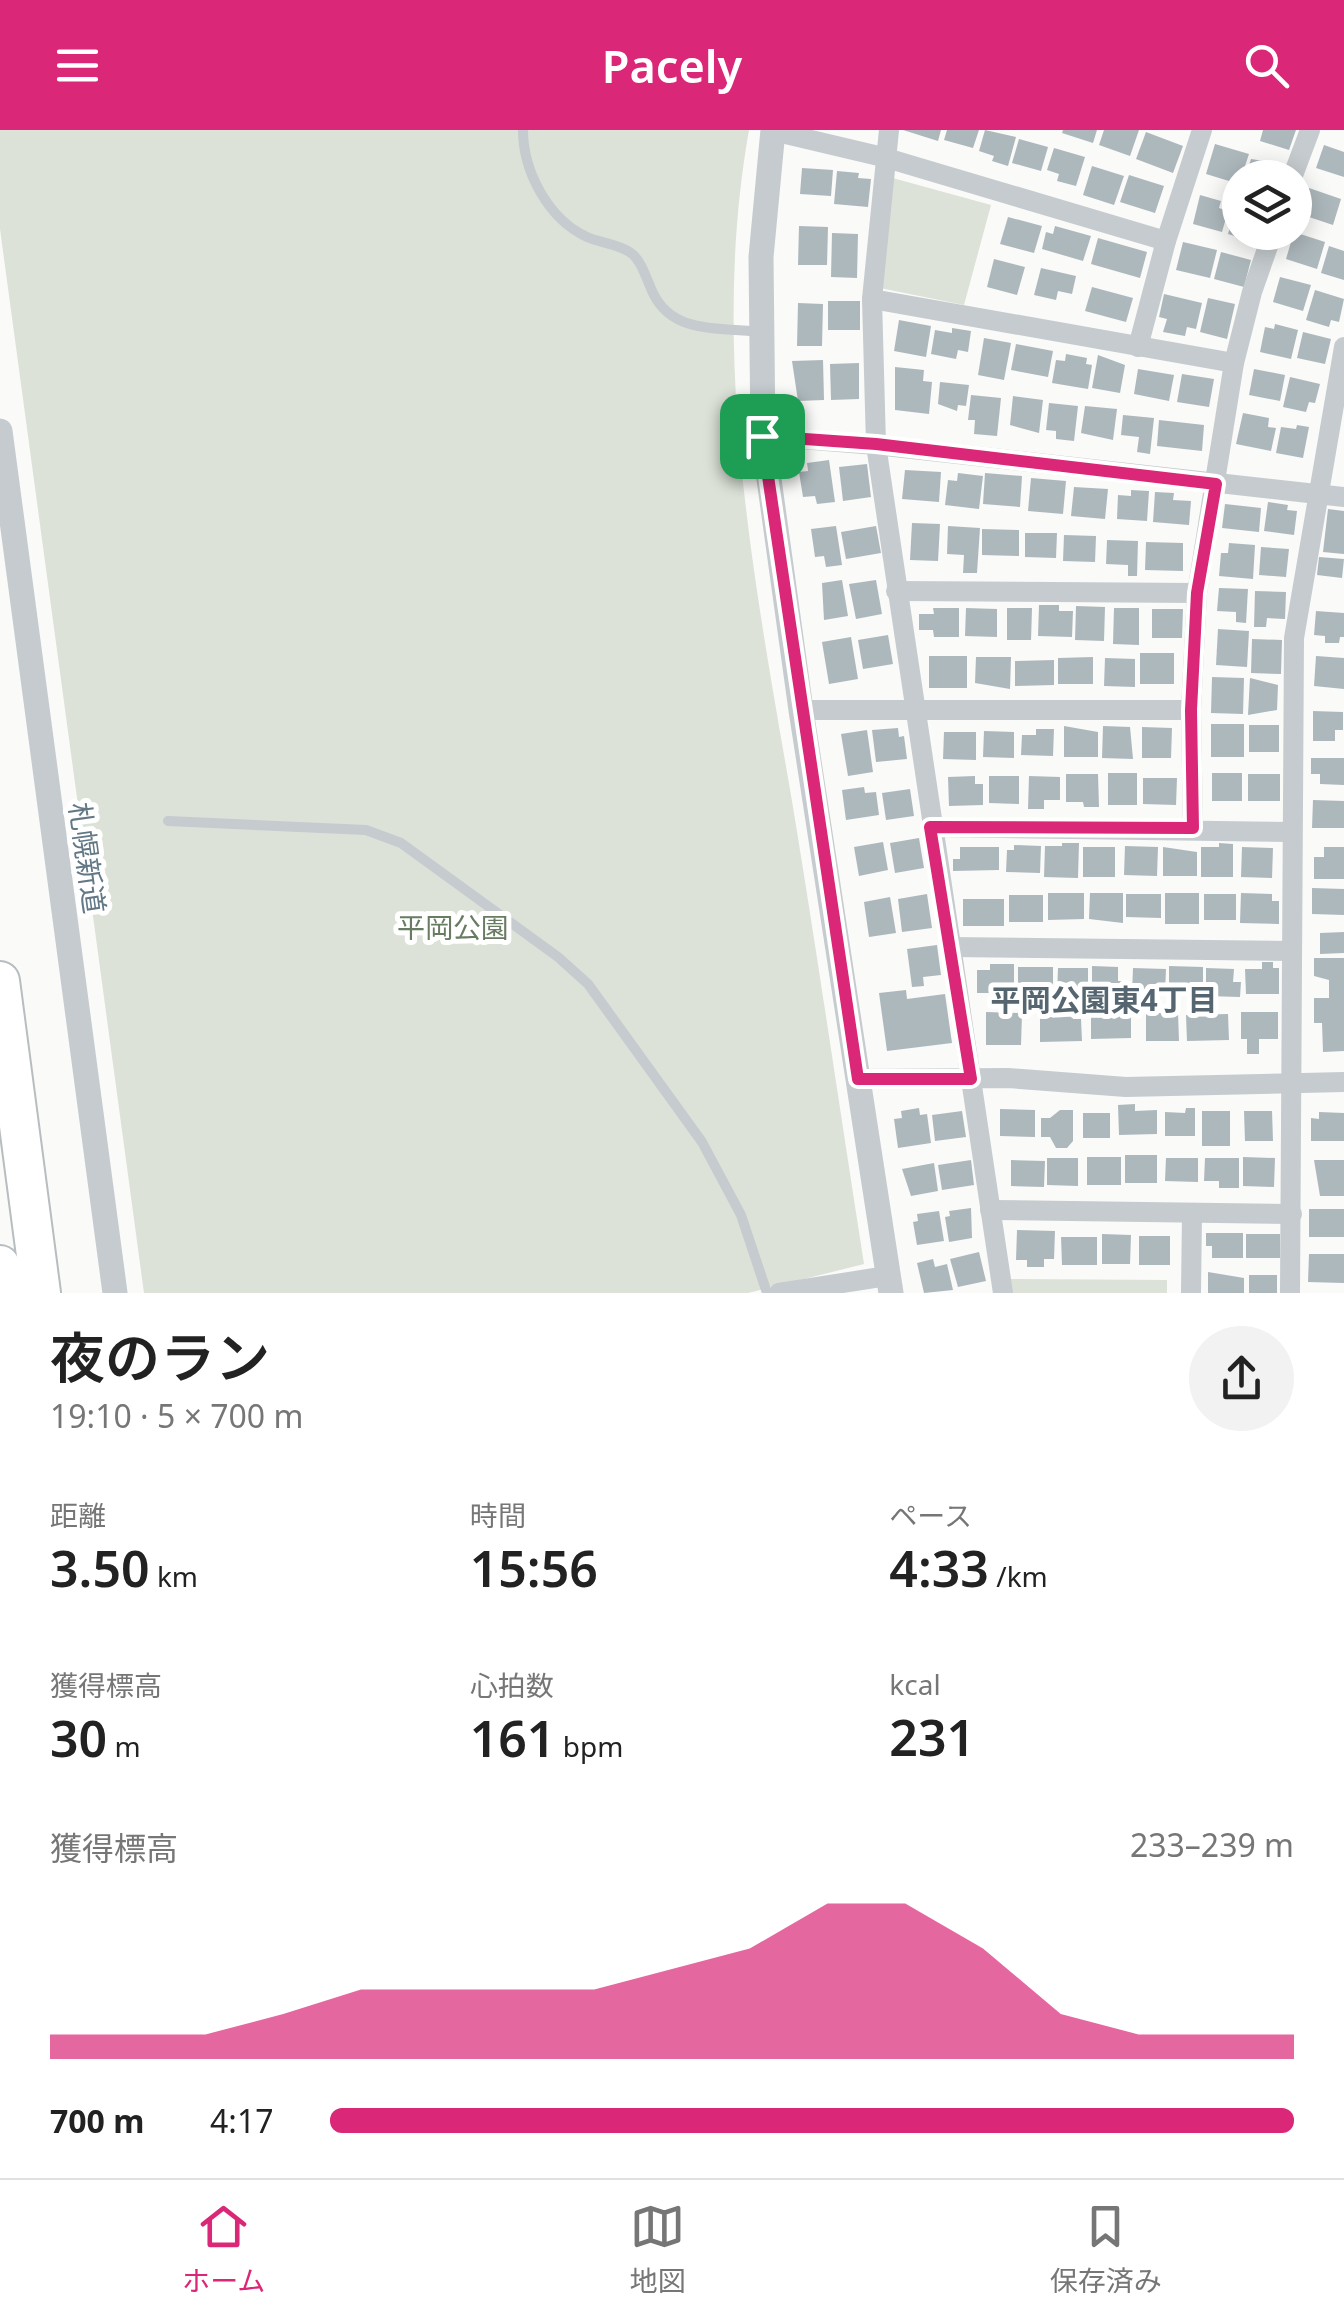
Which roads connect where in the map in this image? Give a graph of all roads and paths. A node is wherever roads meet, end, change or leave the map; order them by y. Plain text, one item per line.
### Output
1 (522, 130) edge
2 (889, 130) edge
3 (1310, 130) edge
4 (773, 131) edge
5 (1198, 131) edge
6 (884, 157) junction
7 (1299, 160) edge
8 (1166, 241) junction
9 (1267, 250) edge
10 (872, 299) junction
11 (762, 332) junction
12 (1138, 347) junction
13 (1344, 347) edge
14 (1234, 363) junction
15 (0, 431) edge
16 (762, 436) junction
17 (876, 444) junction
18 (1216, 484) junction
19 (1316, 494) junction
20 (1344, 497) edge
21 (896, 591) junction
22 (1197, 593) junction
23 (801, 710) junction
24 (914, 710) junction
25 (1191, 710) junction
26 (168, 821) dead end
27 (930, 827) junction
28 (1193, 828) junction
29 (1291, 832) junction
30 (950, 947) junction
31 (1292, 952) junction
32 (0, 981) edge
33 (858, 1079) junction
34 (971, 1079) junction
35 (1344, 1082) edge
36 (1293, 1086) junction
37 (990, 1210) junction
38 (1192, 1214) junction
39 (1292, 1214) junction
40 (0, 1265) edge
41 (889, 1285) edge
42 (4, 1293) edge
43 (41, 1293) edge
44 (116, 1293) edge
45 (767, 1293) edge
46 (779, 1293) edge
47 (1003, 1293) edge
48 (1191, 1293) edge
49 (1290, 1293) edge

1 - 11 lane
2 - 6 street
3 - 7 street
4 - 6 street
4 - 11 street
5 - 8 street
6 - 8 street
6 - 10 street
8 - 12 street
9 - 14 street
10 - 12 street
10 - 17 street
11 - 16 street
12 - 14 street
13 - 19 street
14 - 18 street
15 - 44 street, 札幌新道
16 - 17 street
16 - 23 street
17 - 18 street
17 - 21 street
18 - 19 street
18 - 22 street
19 - 20 street
19 - 29 street
21 - 22 street
21 - 24 street
22 - 25 street
23 - 24 street
23 - 33 street
24 - 25 street
24 - 27 street
25 - 28 street
26 - 45 lane
27 - 28 street
27 - 30 street
28 - 29 street
29 - 31 street
30 - 31 street
30 - 34 street
31 - 36 street
32 - 43 highway
33 - 34 street
33 - 41 street
34 - 36 street
34 - 37 street
35 - 36 street
36 - 39 street
37 - 38 street
37 - 47 street
38 - 39 street
38 - 48 street
39 - 49 street
40 - 42 highway
41 - 46 street

